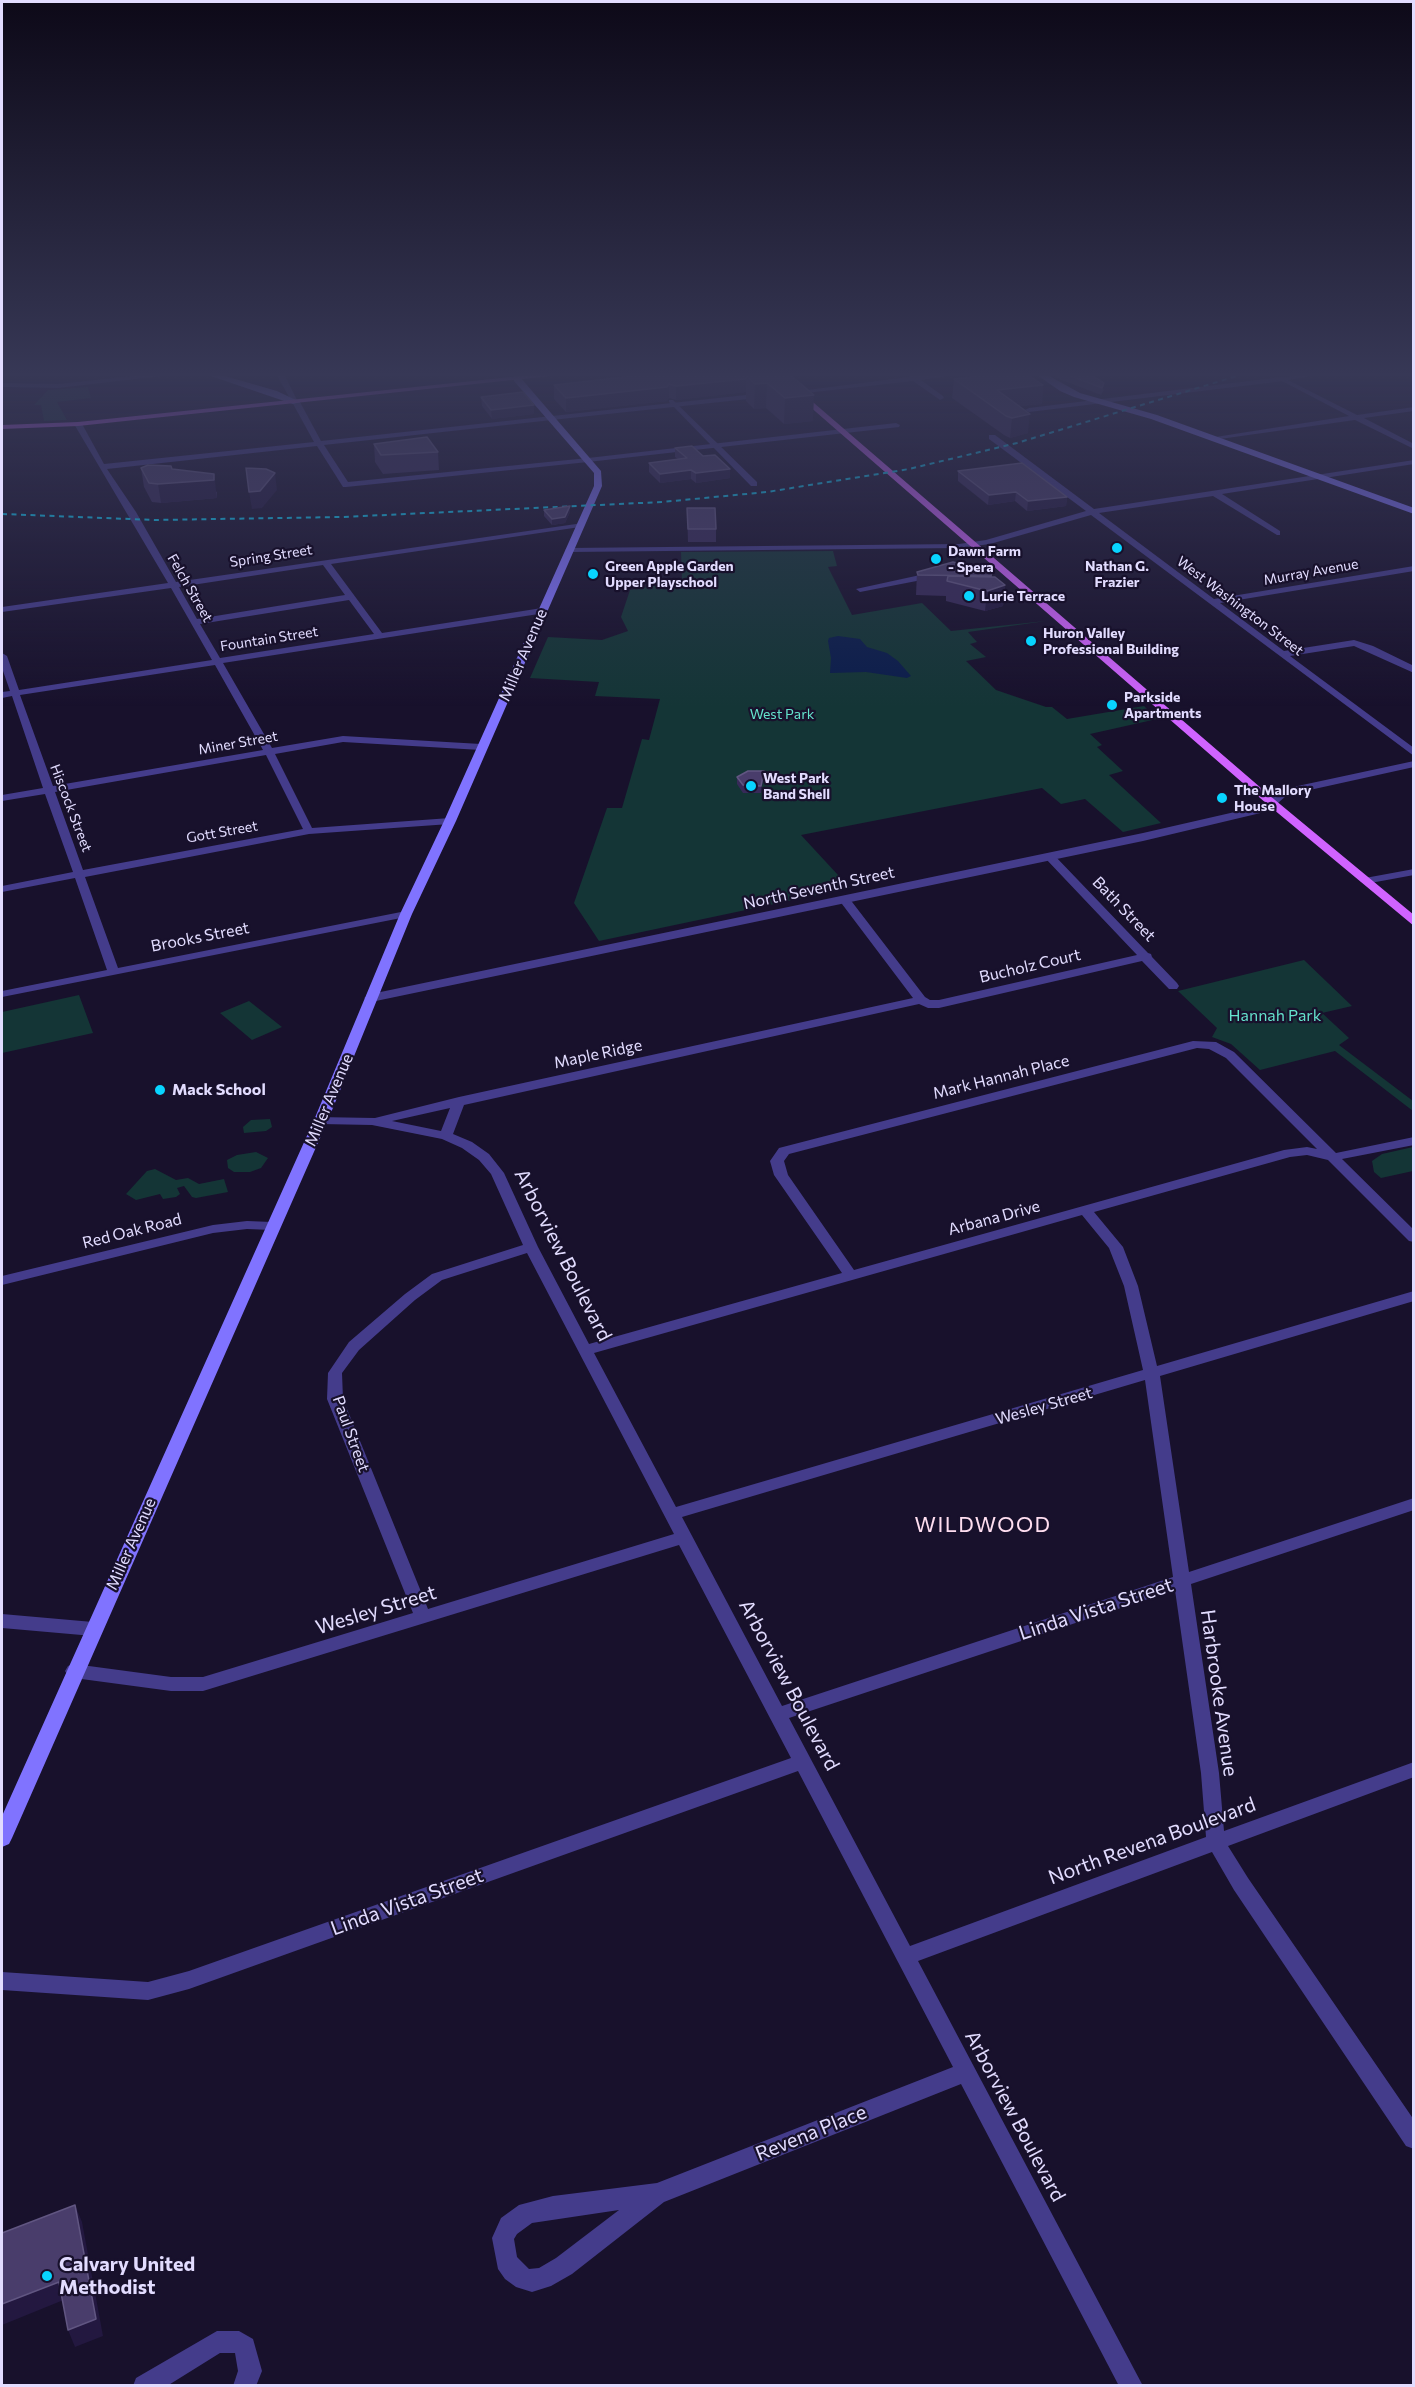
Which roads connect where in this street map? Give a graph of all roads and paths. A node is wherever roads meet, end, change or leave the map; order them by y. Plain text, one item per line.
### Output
1 (113, 483) edge
2 (345, 483) edge
3 (384, 483) edge
4 (598, 483) edge
5 (902, 483) edge
6 (1054, 483) edge
7 (1281, 483) edge
8 (1337, 483) edge
9 (1216, 494) junction
10 (1413, 511) edge
11 (1093, 512) junction
12 (580, 525) junction
13 (1277, 533) dead end
14 (971, 544) junction
15 (569, 550) junction
16 (325, 562) junction
17 (995, 565) junction
18 (1413, 568) edge
19 (953, 572) edge
20 (943, 573) edge
21 (172, 585) junction
22 (860, 589) dead end
23 (351, 597) junction
24 (1212, 602) junction
25 (2, 610) edge
26 (542, 610) junction
27 (194, 622) junction
28 (379, 635) junction
29 (1282, 654) junction
30 (2, 656) edge
31 (218, 662) junction
32 (1413, 670) edge
33 (15, 693) junction
34 (2, 695) edge
35 (481, 747) junction
36 (269, 752) junction
37 (1413, 753) edge
38 (1413, 764) edge
39 (47, 790) junction
40 (2, 798) edge
41 (1271, 802) junction
42 (450, 821) junction
43 (309, 831) junction
44 (1050, 857) junction
45 (1413, 872) edge
46 (80, 874) junction
47 (1365, 881) junction
48 (2, 889) edge
49 (845, 900) junction
50 (406, 915) junction
51 (1413, 922) edge
52 (1147, 956) junction
53 (113, 971) junction
54 (1173, 986) dead end
55 (2, 994) edge
56 (371, 998) junction
57 (921, 1000) junction
58 (832, 1019) joint
59 (459, 1101) junction
60 (321, 1120) junction
61 (372, 1121) junction
62 (446, 1136) junction
63 (1413, 1140) edge
64 (1333, 1157) junction
65 (1086, 1211) junction
66 (272, 1227) junction
67 (1413, 1238) edge
68 (531, 1247) junction
69 (850, 1275) junction
70 (2, 1281) edge
71 (1413, 1296) edge
72 (585, 1350) junction
73 (1152, 1375) junction
74 (1413, 1504) edge
75 (674, 1514) junction
76 (686, 1537) junction
77 (1180, 1581) junction
78 (423, 1617) junction
79 (2, 1621) edge
80 (93, 1629) junction
81 (74, 1671) junction
82 (779, 1714) junction
83 (804, 1761) junction
84 (1413, 1769) edge
85 (2, 1838) edge
86 (1216, 1842) junction
87 (907, 1956) junction
88 (2, 1981) edge
89 (966, 2072) junction
90 (1413, 2139) edge
91 (657, 2194) junction
92 (144, 2385) edge
93 (244, 2385) edge
94 (1132, 2385) edge

1 - 21 street, Felch Street
2 - 3 street
4 - 12 main road, Miller Avenue
5 - 14 main road
6 - 11 street, West Washington Street
7 - 9 street
8 - 10 main road
9 - 11 street
9 - 13 street
11 - 14 street
11 - 24 street, West Washington Street
12 - 15 main road, Miller Avenue
12 - 16 street, Spring Street
14 - 15 street
14 - 17 main road
15 - 26 main road, Miller Avenue
16 - 21 street, Spring Street
16 - 23 street
17 - 19 street
17 - 41 main road
18 - 24 street, Murray Avenue
20 - 22 street
21 - 25 street, Spring Street
21 - 27 street, Felch Street
23 - 27 street
23 - 28 street
24 - 29 street, West Washington Street
26 - 28 street, Fountain Street
26 - 35 main road, Miller Avenue
27 - 31 street, Felch Street
28 - 31 street, Fountain Street
29 - 32 street
29 - 37 street, West Washington Street
30 - 33 street, Hiscock Street
31 - 33 street, Fountain Street
31 - 36 street, Felch Street
33 - 34 street, Fountain Street
33 - 39 street, Hiscock Street
35 - 36 street, Miner Street
35 - 42 main road, Miller Avenue
36 - 39 street, Miner Street
36 - 43 street, Felch Street
38 - 41 street, North Seventh Street
39 - 40 street, Miner Street
39 - 46 street, Hiscock Street
41 - 44 street, North Seventh Street
41 - 47 main road
42 - 43 street, Gott Street
42 - 50 main road, Miller Avenue
43 - 46 street, Gott Street
44 - 49 street, North Seventh Street
44 - 52 street, Bath Street
45 - 47 street
46 - 48 street, Gott Street
46 - 53 street, Hiscock Street
47 - 51 main road
49 - 56 street, North Seventh Street
49 - 57 street
50 - 53 street, Brooks Street
50 - 56 main road, Miller Avenue
52 - 54 street, Bath Street
52 - 57 street, Bucholz Court
53 - 55 street, Brooks Street
56 - 60 main road, Miller Avenue
57 - 58 street, Bucholz Court
58 - 59 street, Maple Ridge
59 - 61 street, Maple Ridge
59 - 62 street
60 - 61 street, Arborview Boulevard
60 - 66 main road, Miller Avenue
61 - 62 street, Arborview Boulevard
62 - 68 street, Arborview Boulevard
63 - 64 street, Arbana Drive
64 - 65 street, Arbana Drive
64 - 67 street
64 - 69 street, Mark Hannah Place
65 - 69 street, Arbana Drive
65 - 73 street, Harbrooke Avenue
66 - 70 street, Red Oak Road
66 - 80 main road, Miller Avenue
68 - 72 street, Arborview Boulevard
68 - 78 street, Paul Street
69 - 72 street, Arbana Drive
71 - 73 street, Wesley Street
72 - 75 street, Arborview Boulevard
73 - 75 street, Wesley Street
73 - 77 street, Harbrooke Avenue
74 - 77 street, Linda Vista Street
75 - 76 street, Arborview Boulevard
76 - 78 street, Wesley Street
76 - 82 street, Arborview Boulevard
77 - 82 street, Linda Vista Street
77 - 86 street, Harbrooke Avenue
78 - 81 street, Wesley Street
79 - 80 street
80 - 81 main road, Miller Avenue
81 - 85 main road, Miller Avenue
82 - 83 street, Arborview Boulevard
83 - 87 street, Arborview Boulevard
83 - 88 street, Linda Vista Street
84 - 86 street, North Revena Boulevard
86 - 87 street, North Revena Boulevard
86 - 90 street, Harbrooke Avenue
87 - 89 street, Arborview Boulevard
89 - 91 street, Revena Place
89 - 94 street, Arborview Boulevard
91 - 91 street, Revena Place
92 - 93 street

